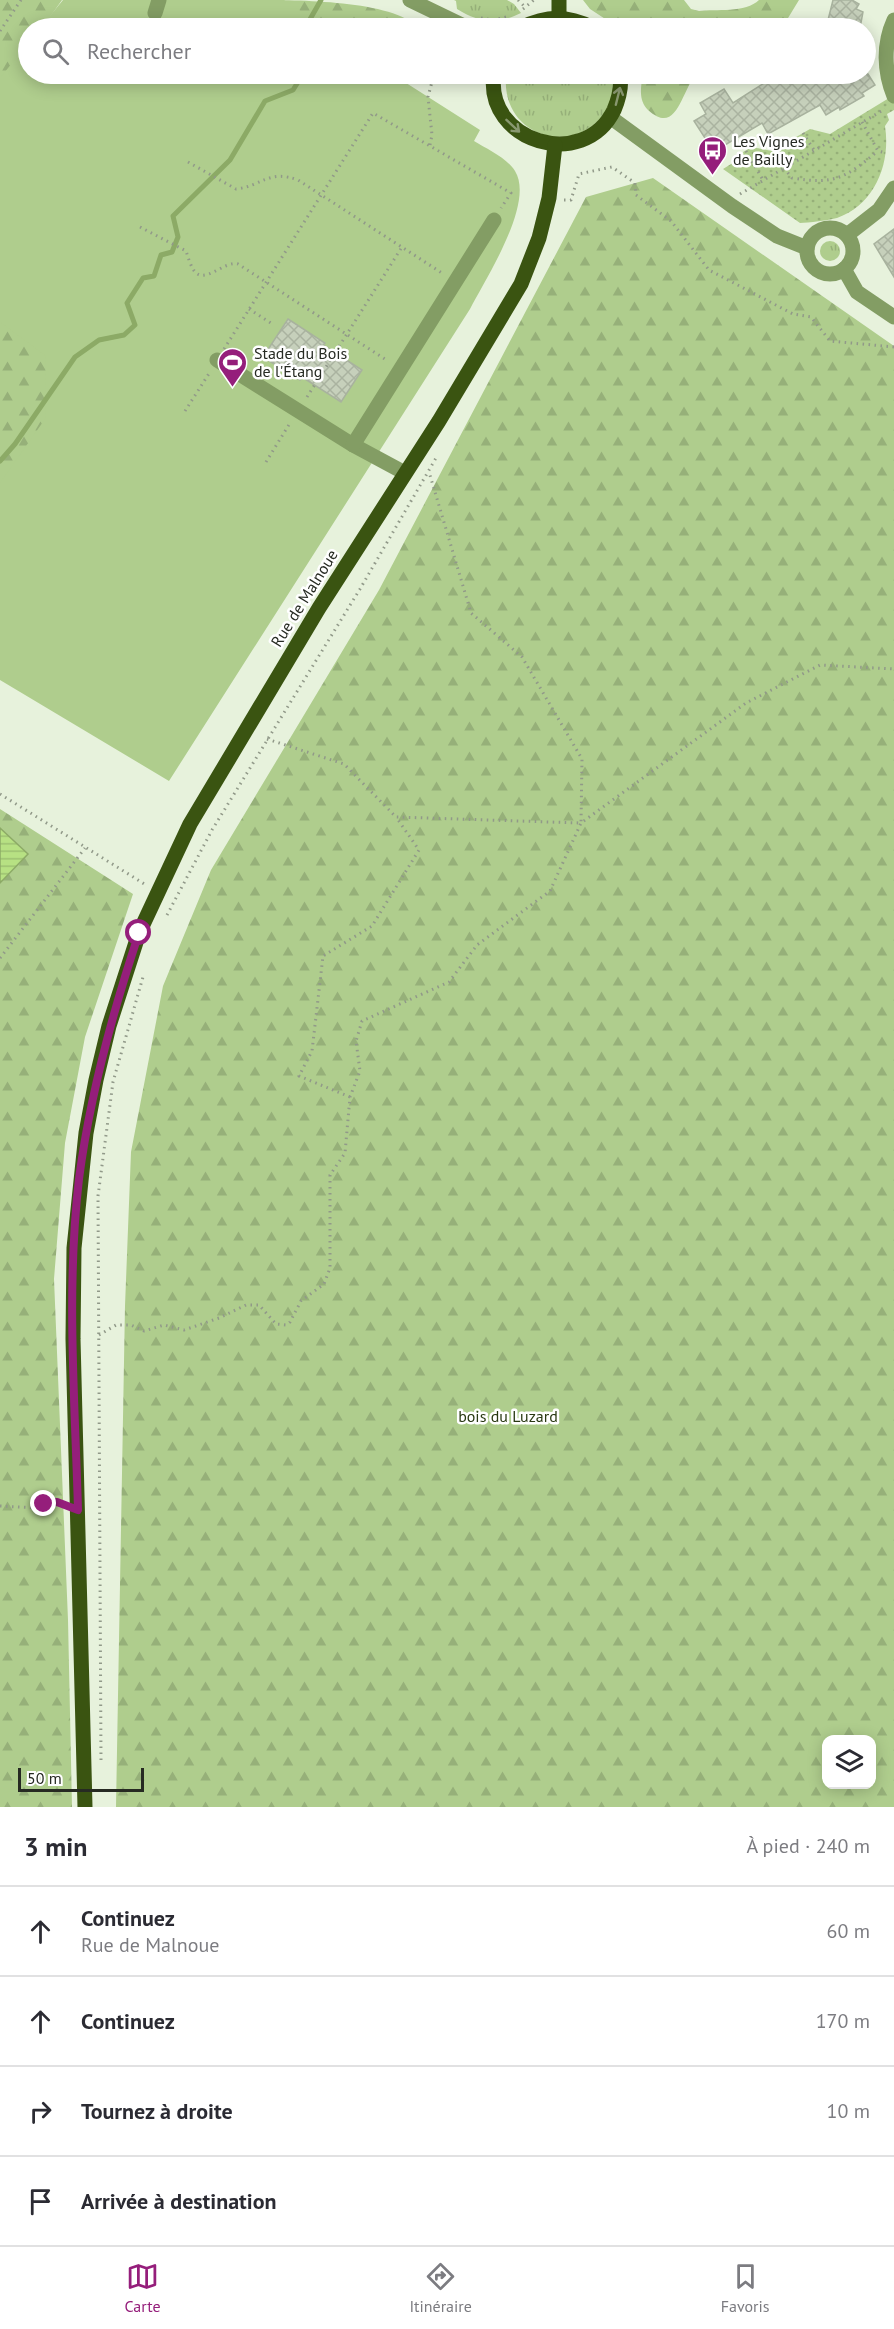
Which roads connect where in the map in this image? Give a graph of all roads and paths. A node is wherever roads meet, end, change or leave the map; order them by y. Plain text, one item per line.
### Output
1 (21, 0) edge
2 (410, 0) edge
3 (534, 0) edge
4 (559, 0) edge
5 (559, 17) junction
6 (456, 18) edge
7 (505, 18) edge
8 (551, 18) edge
9 (565, 18) edge
10 (894, 20) edge
11 (0, 31) edge
12 (431, 84) edge
13 (493, 84) edge
14 (619, 84) edge
15 (890, 102) edge
16 (610, 117) junction
17 (862, 122) junction
18 (803, 133) dead end
19 (555, 145) junction
20 (430, 146) junction
21 (746, 150) dead end
22 (814, 150) junction
23 (878, 151) junction
24 (886, 153) dead end
25 (188, 162) dead end
26 (784, 168) junction
27 (763, 180) junction
28 (750, 188) dead end
29 (894, 188) edge
30 (321, 194) junction
31 (560, 200) dead end
32 (494, 220) joint
33 (140, 226) dead end
34 (847, 236) junction
35 (402, 247) junction
36 (807, 248) junction
37 (844, 269) junction
38 (456, 281) junction
39 (266, 282) junction
40 (249, 309) junction
41 (894, 317) edge
42 (274, 325) dead end
43 (346, 335) junction
44 (894, 347) edge
45 (217, 360) junction
46 (401, 369) junction
47 (185, 411) dead end
48 (298, 411) junction
49 (353, 445) junction
50 (439, 453) dead end
51 (266, 462) dead end
52 (429, 470) junction
53 (405, 473) junction
54 (894, 669) edge
55 (267, 739) junction
56 (0, 794) edge
57 (396, 817) junction
58 (581, 823) junction
59 (85, 849) junction
60 (157, 892) junction
61 (165, 919) dead end
62 (0, 958) edge
63 (145, 972) dead end
64 (350, 1097) junction
65 (99, 1335) junction
66 (0, 1506) edge
67 (78, 1510) junction
68 (102, 1771) dead end
69 (85, 1807) edge

1 - 11 path
2 - 6 street
3 - 7 path
4 - 5 main road
5 - 8 main road
5 - 9 main road
10 - 15 street
12 - 20 path
13 -> 19 main road
16 -> 14 main road
15 - 17 path
16 - 19 main road
16 - 36 street
17 - 22 path
17 - 23 path
18 - 22 path
19 - 53 main road, Rue de Malnoue
20 - 30 path
20 - 32 path
21 - 27 path
22 - 26 path
23 - 24 path
23 - 26 path
25 - 30 path
26 - 27 path
27 - 28 path
29 - 34 street
30 - 35 path
30 - 39 path
31 - 44 path
32 - 38 street
33 - 39 path
34 - 36 street
34 - 37 street
35 - 38 path
35 - 43 path
36 - 37 street
37 - 41 street
38 - 46 street
39 - 40 path
39 - 43 path
40 - 42 path
40 - 45 path
43 - 46 path
43 - 48 path
45 - 47 path
45 - 48 street
46 - 49 street
48 - 49 street
48 - 51 path
49 - 53 street
50 - 52 path
52 - 55 path
52 - 58 path
53 - 60 main road, Rue de Malnoue
54 - 58 path
55 - 57 path
55 - 61 path
56 - 59 path
57 - 58 path
57 - 64 path
58 - 64 path
59 - 60 path
59 - 62 path
60 - 67 main road, Rue de Malnoue
63 - 65 path
64 - 65 path
65 - 68 path
66 - 67 path
67 - 69 main road, Rue de Malnoue

